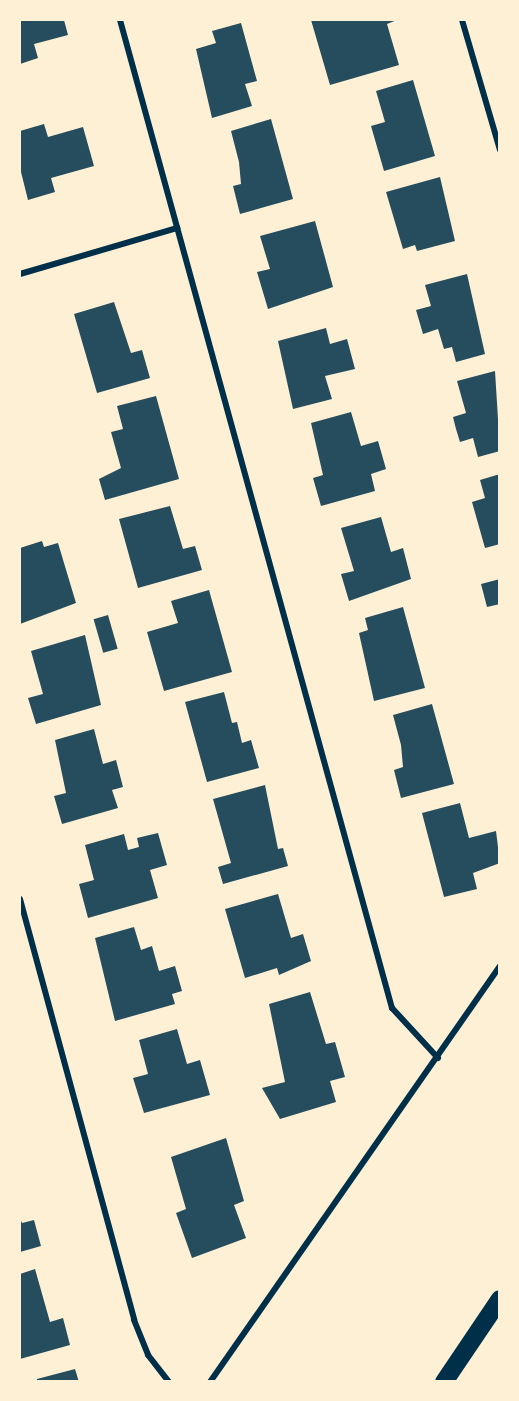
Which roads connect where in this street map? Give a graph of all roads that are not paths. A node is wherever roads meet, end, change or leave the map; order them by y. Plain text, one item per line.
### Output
1 (120, 20) edge
2 (462, 20) edge
3 (500, 150) edge
4 (177, 228) junction
5 (20, 274) edge
6 (20, 899) edge
7 (500, 966) edge
8 (438, 1058) junction
9 (500, 1299) edge
10 (169, 1382) edge
11 (210, 1382) edge
12 (444, 1382) edge

1 - 4 street
2 - 3 street
4 - 5 street
4 - 8 street
6 - 10 street
7 - 8 street
8 - 11 street
9 - 12 highway

